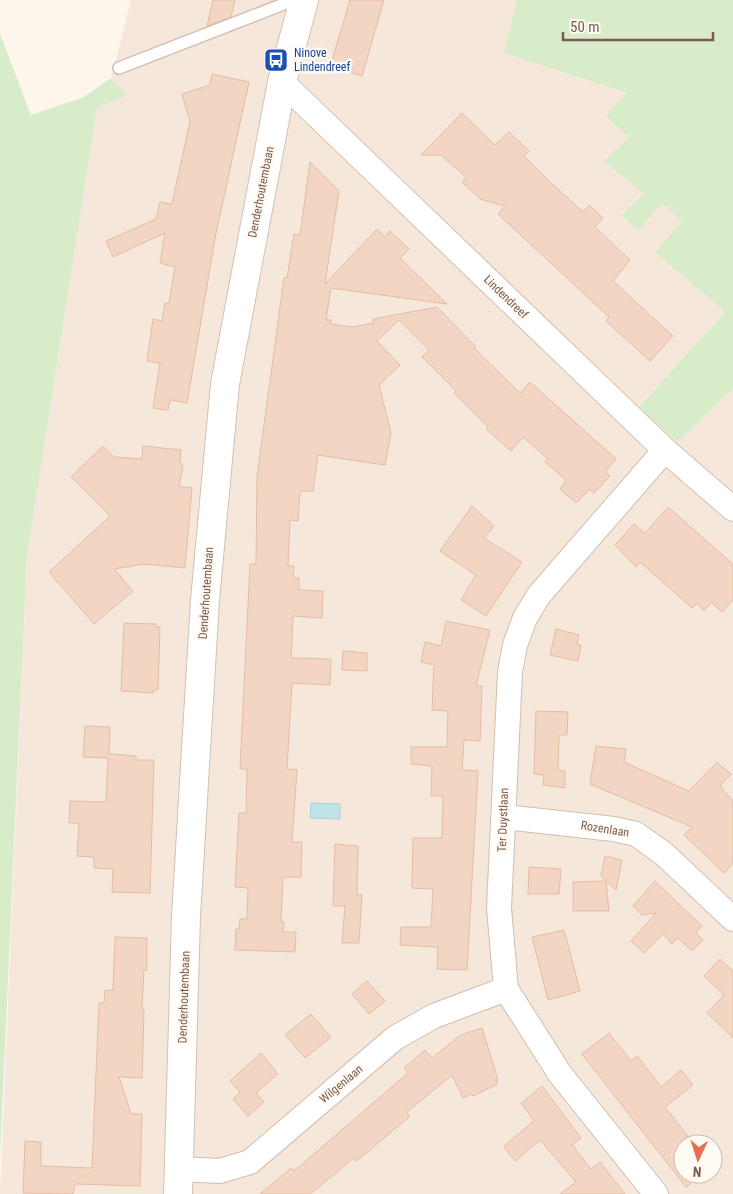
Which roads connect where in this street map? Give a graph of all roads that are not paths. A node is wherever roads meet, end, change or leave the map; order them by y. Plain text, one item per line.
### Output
1 (294, 0) edge
2 (304, 0) edge
3 (119, 68) dead end
4 (282, 82) junction
5 (665, 450) junction
6 (733, 509) edge
7 (504, 817) junction
8 (733, 919) edge
9 (506, 989) junction
10 (178, 1182) edge
11 (656, 1194) edge

1 - 3 lane
2 - 4 street, Denderhoutembaan
4 - 5 street, Lindendreef
4 - 10 street, Denderhoutembaan
5 - 6 street, Lindendreef
5 - 7 street, Ter Duystlaan
7 - 8 street, Rozenlaan
7 - 9 street, Ter Duystlaan
9 - 10 street, Wilgenlaan
9 - 11 street, Ter Duystlaan

